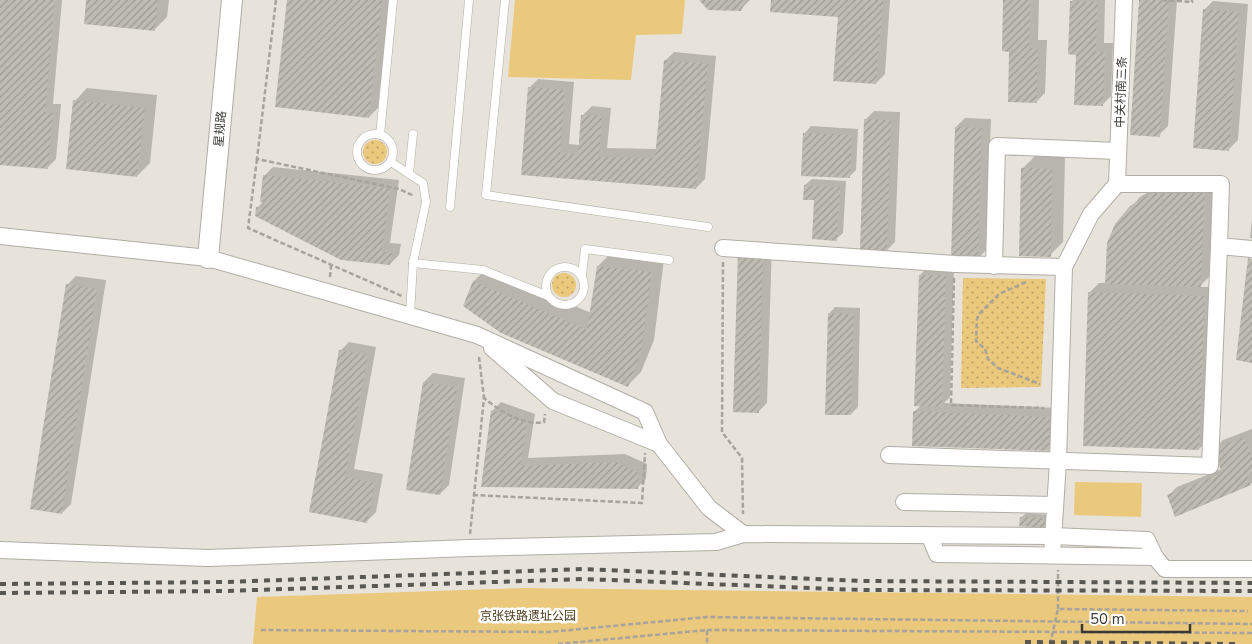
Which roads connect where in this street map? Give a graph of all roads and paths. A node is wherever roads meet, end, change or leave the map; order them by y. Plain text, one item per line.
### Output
1 (232, 0) edge
2 (276, 0) edge
3 (393, 0) edge
4 (469, 0) edge
5 (505, 0) edge
6 (1124, 0) edge
7 (1162, 0) edge
8 (1192, 0) edge
9 (414, 134) dead end
10 (380, 135) junction
11 (1118, 151) junction
12 (257, 159) junction
13 (391, 162) junction
14 (409, 174) junction
15 (1117, 184) junction
16 (426, 202) junction
17 (450, 207) dead end
18 (708, 227) dead end
19 (0, 236) edge
20 (1219, 246) junction
21 (724, 248) joint
22 (1252, 249) edge
23 (208, 258) junction
24 (669, 260) dead end
25 (413, 263) junction
26 (955, 264) junction
27 (994, 266) junction
28 (1064, 267) junction
29 (582, 275) junction
30 (1031, 280) dead end
31 (548, 296) junction
32 (410, 308) junction
33 (477, 335) junction
34 (1040, 384) dead end
35 (484, 398) junction
36 (553, 401) junction
37 (1060, 409) junction
38 (659, 444) junction
39 (889, 455) dead end
40 (1058, 462) junction
41 (473, 495) junction
42 (904, 502) dead end
43 (1055, 505) junction
44 (744, 534) junction
45 (1053, 536) junction
46 (930, 537) junction
47 (469, 548) junction
48 (0, 550) edge
49 (1155, 557) junction
50 (1055, 561) junction
51 (1252, 569) edge
52 (1058, 610) junction
53 (1248, 611) dead end
54 (1055, 622) junction
55 (1252, 624) edge
56 (261, 630) dead end
57 (707, 630) junction
58 (1053, 632) junction
59 (1252, 633) edge
60 (558, 644) edge
61 (707, 644) edge
62 (1050, 644) edge

1 - 23 street, 星规路
2 - 12 path
3 - 10 lane
4 - 17 lane
5 - 18 lane
6 - 11 street, 中关村南三条
7 - 8 path
9 - 14 lane
10 - 13 lane
10 - 13 lane
11 - 15 street, 中关村南三条
11 - 27 street
12 - 16 path
12 - 32 path
13 - 14 lane
14 - 16 lane
15 - 20 street
15 - 28 street
16 - 25 lane
19 - 23 street
20 - 22 street
20 - 40 street
21 - 26 street
21 - 44 path
23 - 32 street
24 - 29 lane
25 - 31 lane
25 - 32 lane
26 - 27 street
26 - 37 path
27 - 28 street
28 - 37 street
29 - 31 lane
29 - 31 lane
30 - 34 path
32 - 33 street
33 - 35 path
33 - 36 street
33 - 38 street
35 - 36 path
35 - 41 path
36 - 38 street
37 - 40 street
38 - 41 path
38 - 44 street
39 - 40 street
40 - 43 street
41 - 47 path
42 - 43 street
43 - 45 street
44 - 46 street
44 - 47 street
45 - 46 street
45 - 49 street
45 - 50 street
46 - 50 street
47 - 48 street
49 - 50 street
49 - 51 street
50 - 52 path
52 - 53 path
52 - 54 path
54 - 55 path, bridge
54 - 56 path, bridge
54 - 58 path
57 - 58 path
57 - 60 path
57 - 61 path
58 - 59 path
58 - 62 path

